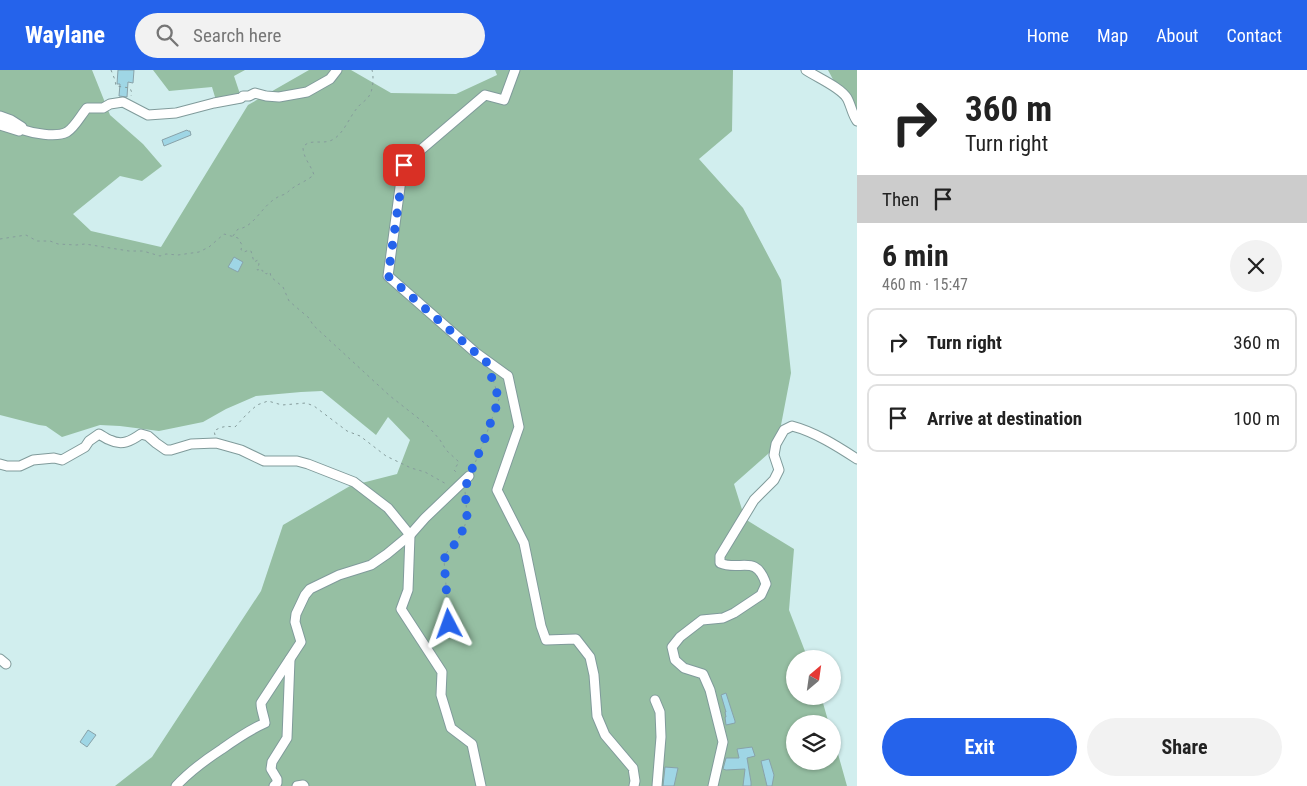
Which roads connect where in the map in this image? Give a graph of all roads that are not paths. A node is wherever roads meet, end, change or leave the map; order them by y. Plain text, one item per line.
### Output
1 (337, 70) edge
2 (515, 70) edge
3 (806, 70) edge
4 (0, 116) edge
5 (857, 121) edge
6 (0, 125) edge
7 (20, 129) junction
8 (857, 459) edge
9 (0, 464) edge
10 (469, 476) road end
11 (410, 535) junction
12 (290, 658) junction
13 (654, 700) dead end
14 (176, 786) edge
15 (274, 786) edge
16 (297, 786) edge
17 (304, 786) edge
18 (481, 786) edge
19 (634, 786) edge
20 (657, 786) edge
21 (713, 786) edge

1 - 7 street
2 - 19 street
3 - 5 street
4 - 7 street
6 - 7 street
8 - 21 street
9 - 11 street
10 - 11 street
11 - 12 street
11 - 18 street
12 - 14 street
12 - 15 street
13 - 20 street
16 - 17 street

